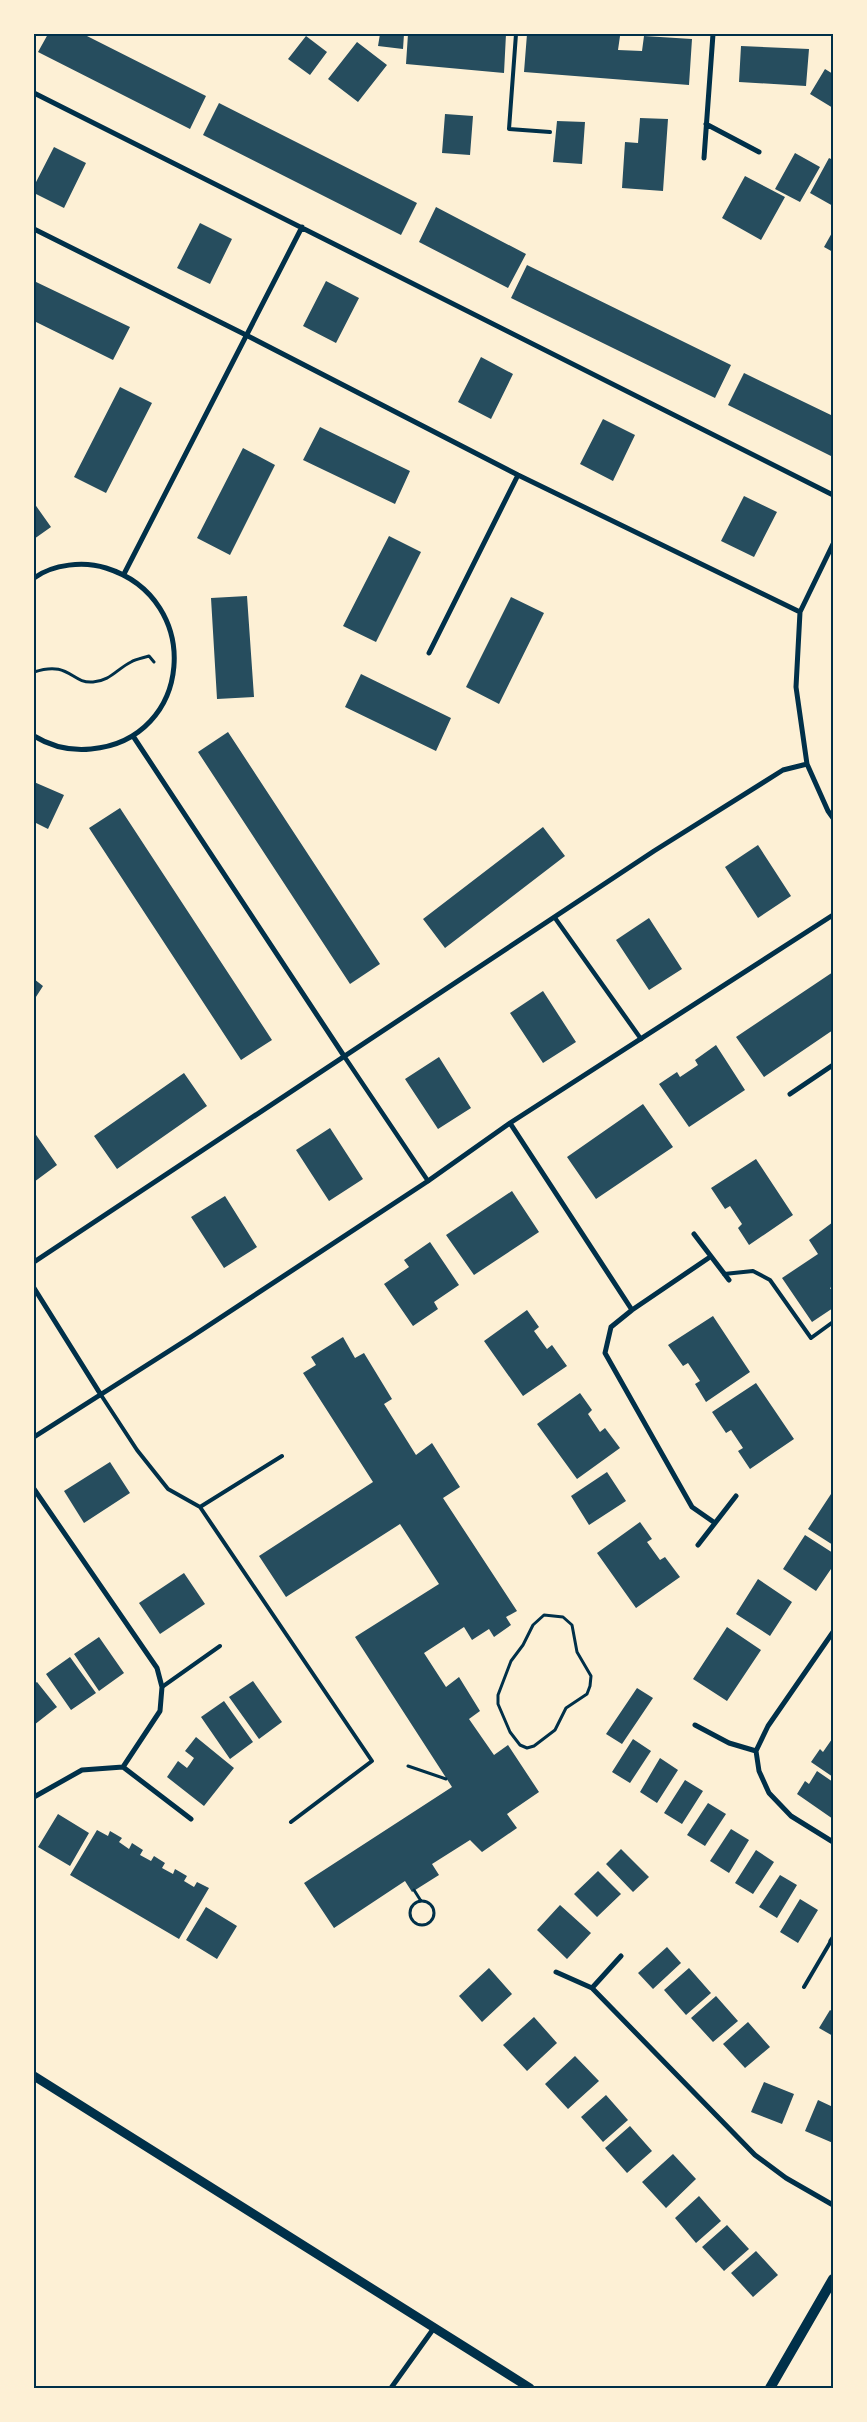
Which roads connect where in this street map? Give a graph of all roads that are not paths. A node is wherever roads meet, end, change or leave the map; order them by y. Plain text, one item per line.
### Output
1 (516, 34) edge
2 (713, 34) edge
3 (34, 93) edge
4 (706, 124) junction
5 (550, 132) dead end
6 (759, 152) dead end
7 (704, 158) dead end
8 (302, 226) junction
9 (34, 229) edge
10 (246, 335) junction
11 (518, 475) junction
12 (833, 495) edge
13 (833, 544) edge
14 (124, 574) junction
15 (34, 578) edge
16 (800, 612) junction
17 (429, 652) dead end
18 (34, 736) edge
19 (132, 736) junction
20 (807, 764) junction
21 (833, 818) edge
22 (833, 916) edge
23 (556, 918) junction
24 (641, 1039) junction
25 (344, 1056) junction
26 (833, 1065) edge
27 (790, 1094) dead end
28 (510, 1123) junction
29 (428, 1181) junction
30 (694, 1234) dead end
31 (710, 1257) junction
32 (34, 1262) edge
33 (724, 1274) junction
34 (729, 1280) dead end
35 (34, 1288) edge
36 (632, 1310) junction
37 (833, 1322) edge
38 (101, 1395) junction
39 (34, 1437) edge
40 (282, 1456) dead end
41 (34, 1489) edge
42 (736, 1496) dead end
43 (200, 1507) junction
44 (714, 1523) junction
45 (698, 1545) dead end
46 (833, 1632) edge
47 (220, 1646) dead end
48 (162, 1687) junction
49 (696, 1725) dead end
50 (756, 1751) junction
51 (123, 1767) junction
52 (34, 1797) edge
53 (190, 1819) dead end
54 (291, 1822) dead end
55 (833, 1842) edge
56 (832, 1939) edge
57 (621, 1956) dead end
58 (556, 1972) dead end
59 (592, 1988) junction
60 (804, 1988) dead end
61 (34, 2076) edge
62 (833, 2205) edge
63 (833, 2279) edge
64 (434, 2328) junction
65 (391, 2388) edge
66 (530, 2388) edge
67 (770, 2388) edge

1 - 5 lane
2 - 4 street
3 - 8 street
4 - 6 street
4 - 7 street
8 - 10 street
8 - 12 street
9 - 10 street
10 - 11 street
10 - 14 street
11 - 16 street
11 - 17 street
13 - 16 street
14 - 15 street
14 - 19 street
16 - 20 street
18 - 19 street
19 - 25 street
20 - 21 street
20 - 23 street
22 - 24 street
23 - 24 street
23 - 25 street
24 - 28 street
25 - 29 street
25 - 32 street
26 - 27 street
28 - 29 street
28 - 36 street
29 - 38 street
30 - 31 street
31 - 33 street
31 - 36 street
33 - 34 street
33 - 37 lane
35 - 38 street
36 - 44 street
38 - 39 street
38 - 43 lane
40 - 43 lane
41 - 48 street
42 - 44 street
43 - 54 lane
44 - 45 street
46 - 50 street
47 - 48 lane
48 - 51 street
49 - 50 street
50 - 55 street
51 - 52 street
51 - 53 street
56 - 60 lane
57 - 59 street
58 - 59 street
59 - 62 street
61 - 64 street
63 - 67 main road
64 - 65 street
64 - 66 street

